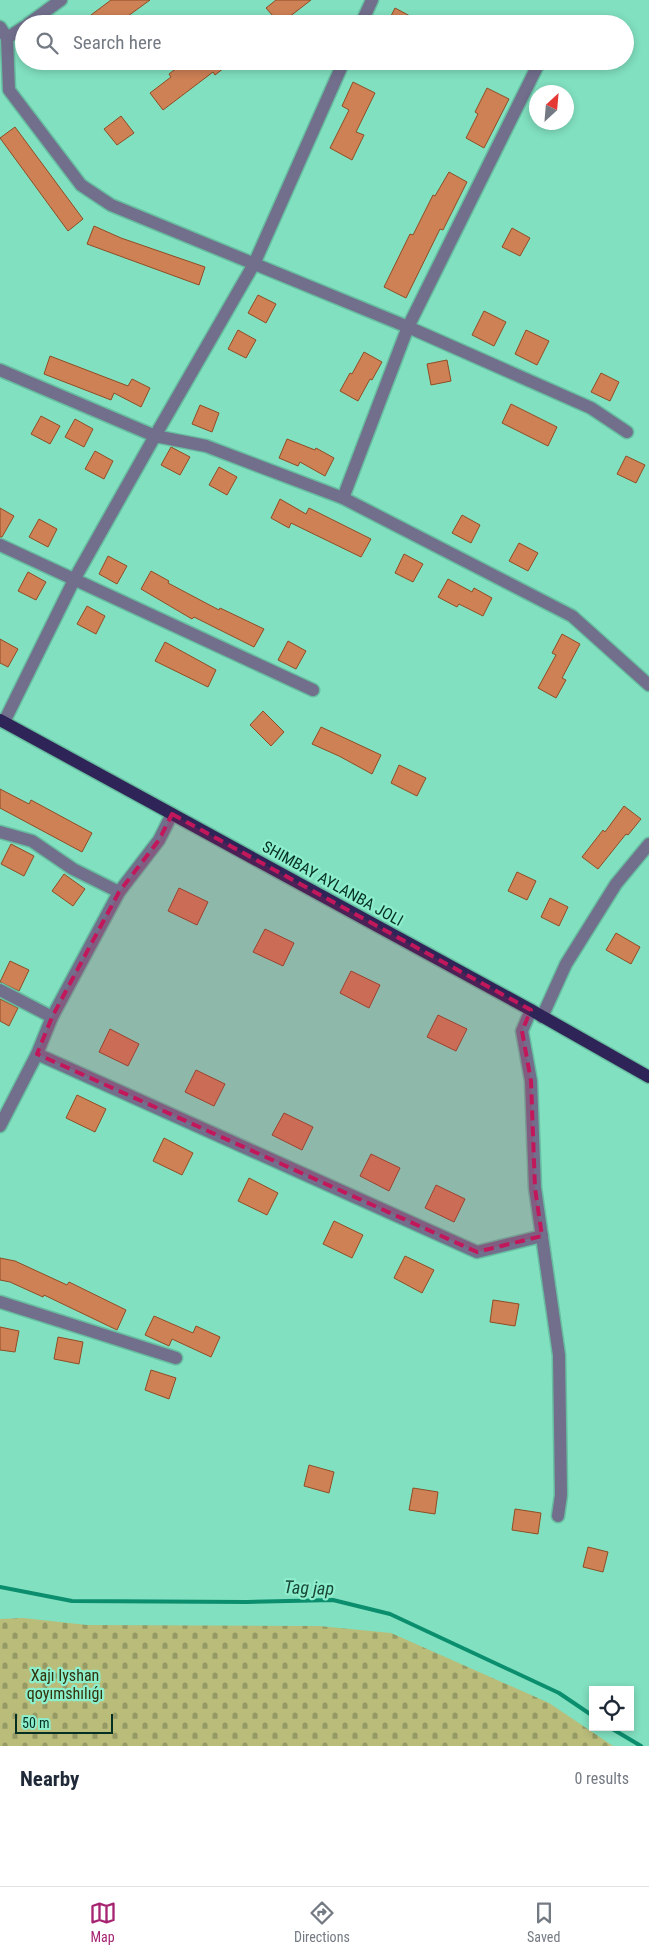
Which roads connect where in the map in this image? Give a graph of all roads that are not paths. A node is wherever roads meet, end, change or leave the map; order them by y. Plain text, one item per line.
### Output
1 (62, 0) edge
2 (372, 0) edge
3 (41, 15) edge
4 (365, 15) edge
5 (0, 27) edge
6 (15, 33) edge
7 (8, 38) junction
8 (340, 70) edge
9 (535, 70) edge
10 (4, 94) edge
11 (254, 264) junction
12 (408, 327) junction
13 (0, 370) edge
14 (627, 432) dead end
15 (155, 436) junction
16 (344, 498) junction
17 (0, 545) edge
18 (75, 578) junction
19 (649, 685) edge
20 (313, 690) dead end
21 (2, 721) edge
22 (172, 814) junction
23 (0, 832) edge
24 (649, 844) edge
25 (119, 892) junction
26 (0, 990) edge
27 (537, 1013) junction
28 (52, 1017) junction
29 (37, 1054) junction
30 (649, 1077) edge
31 (0, 1126) edge
32 (542, 1236) junction
33 (0, 1302) edge
34 (176, 1358) dead end
35 (558, 1516) dead end

1 - 3 street
2 - 4 street
5 - 7 street
6 - 7 street
7 - 10 street
8 - 11 street
9 - 12 street
10 - 11 street
11 - 12 street
11 - 15 street
12 - 14 street
12 - 16 street
13 - 15 street
15 - 16 street
15 - 18 street
16 - 19 street
17 - 18 street
18 - 20 street
18 - 21 street
21 - 22 main road
22 - 25 street
22 - 27 main road
23 - 25 street
24 - 27 street
25 - 28 street
26 - 28 street
27 - 30 main road
27 - 32 street
28 - 29 street
29 - 31 street
29 - 32 street
32 - 35 street
33 - 34 street

